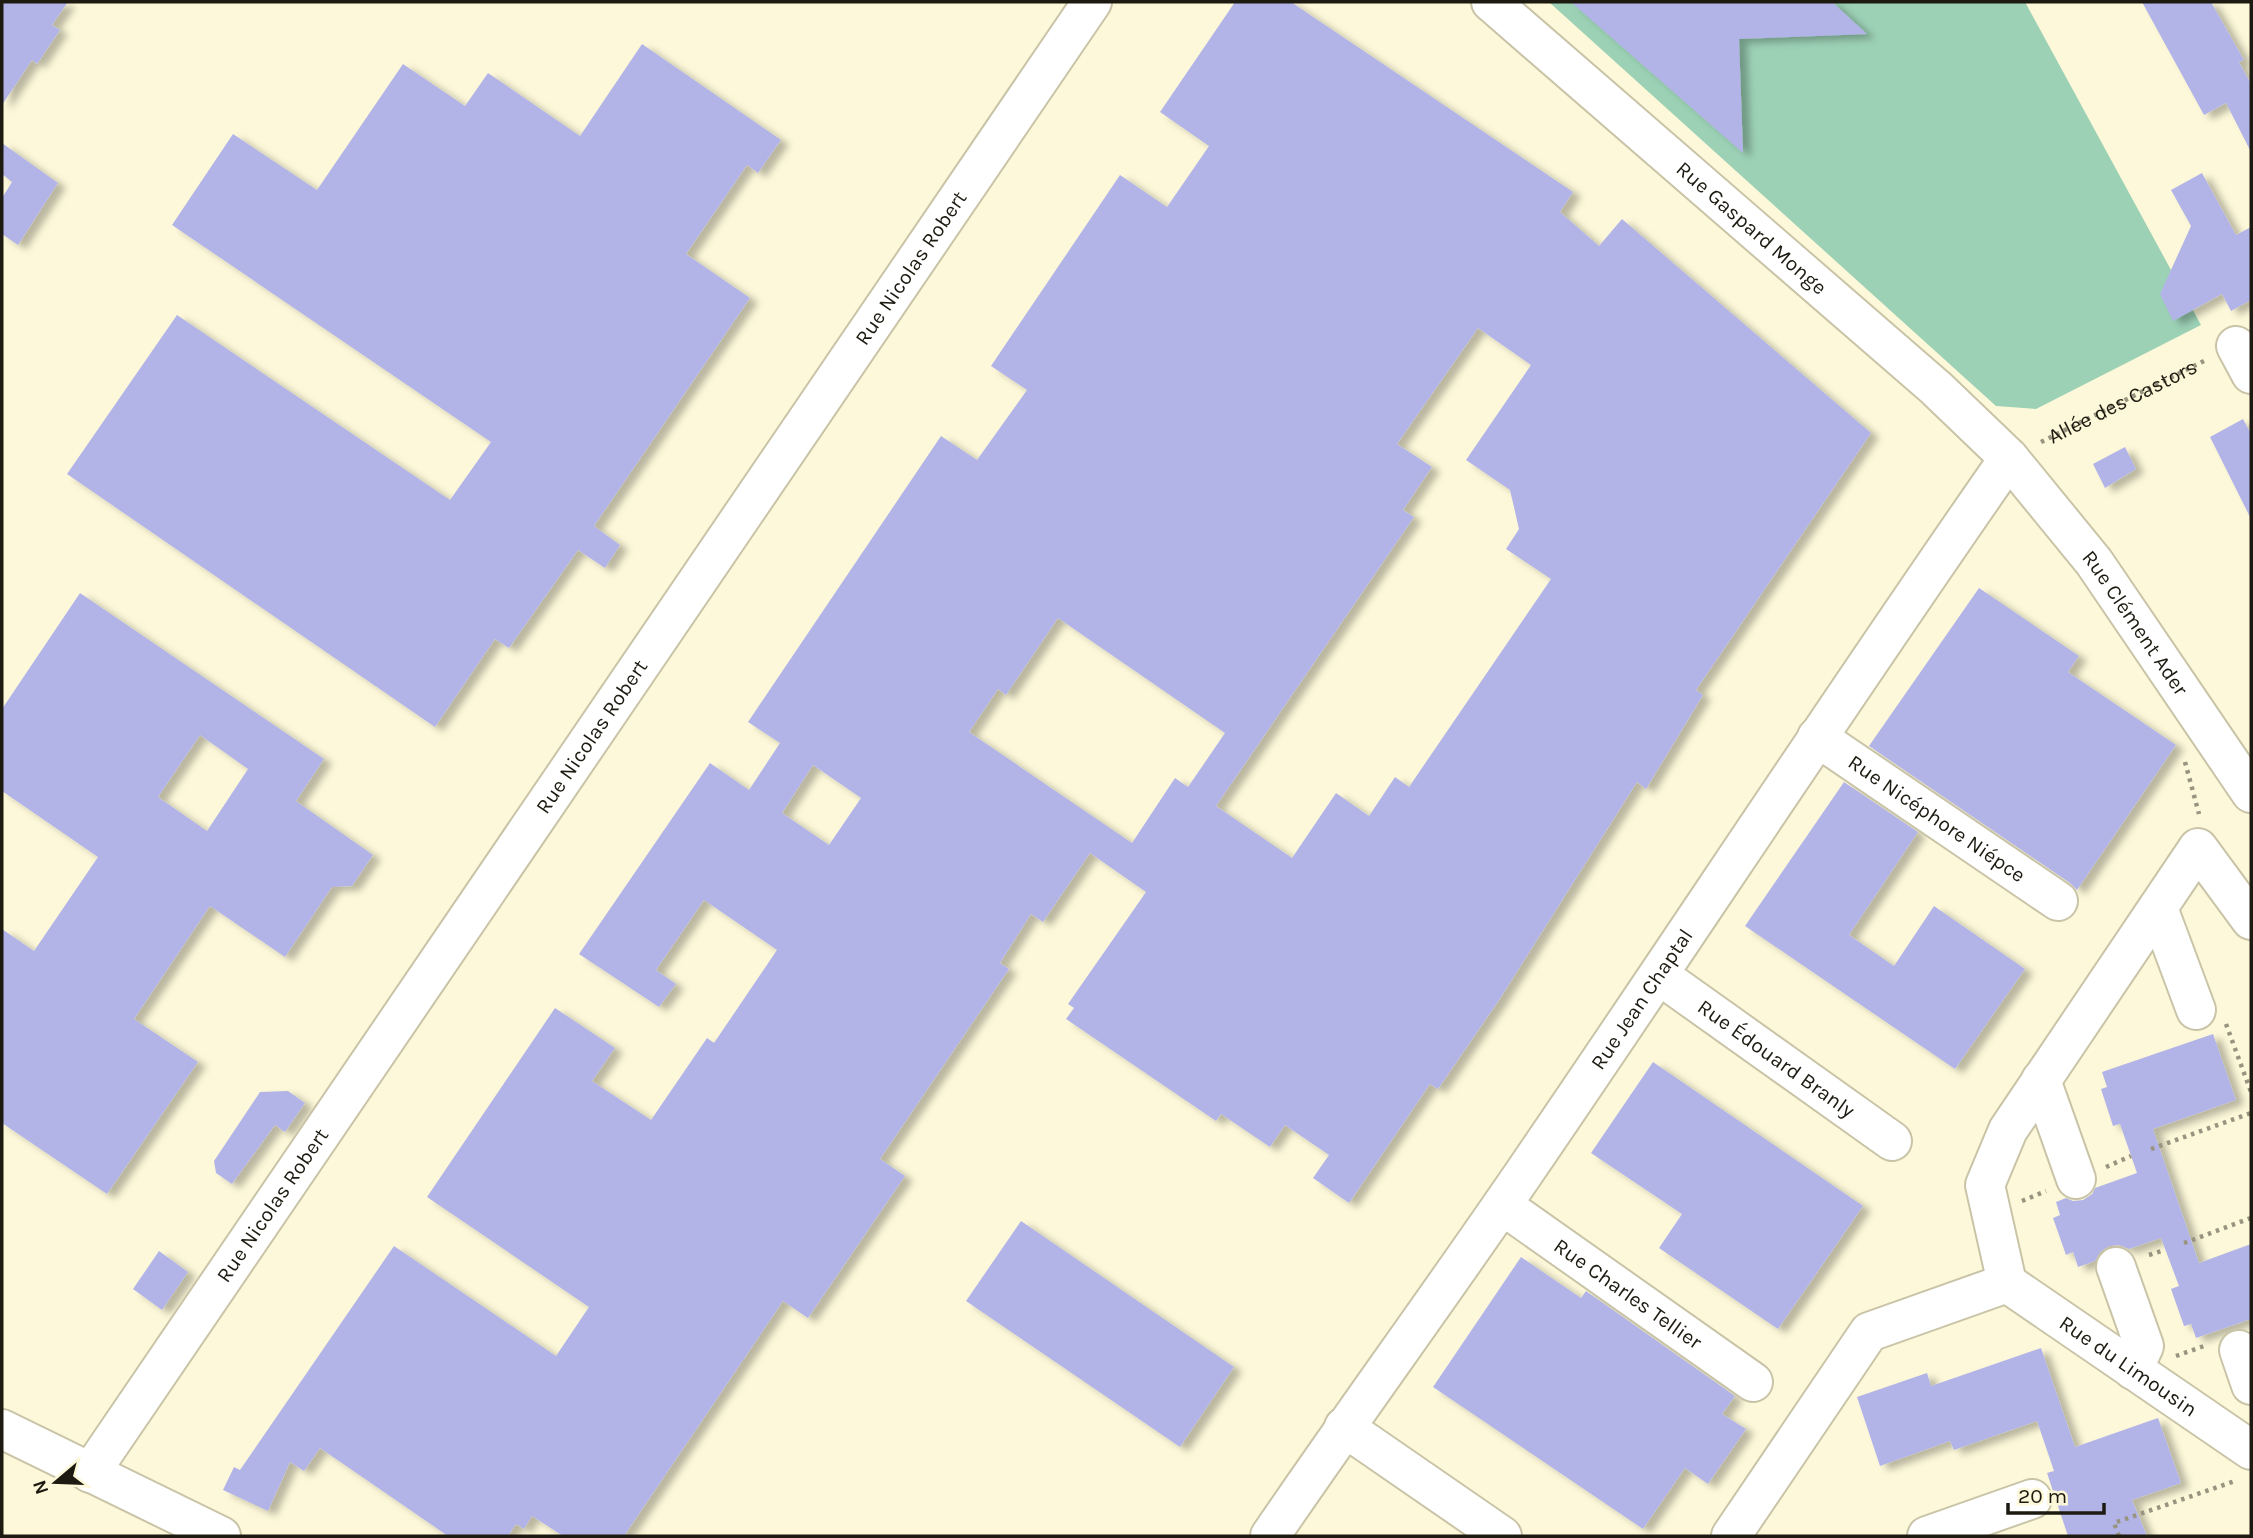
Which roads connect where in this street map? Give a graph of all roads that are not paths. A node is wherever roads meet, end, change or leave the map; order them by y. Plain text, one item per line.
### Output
1 (1092, 2) edge
2 (1491, 2) edge
3 (2009, 458) junction
4 (1817, 737) junction
5 (2251, 793) edge
6 (2058, 901) dead end
7 (2158, 908) junction
8 (2251, 920) edge
9 (1659, 975) junction
10 (2196, 1010) road end
11 (2041, 1080) junction
12 (1892, 1141) dead end
13 (2076, 1179) dead end
14 (1502, 1205) junction
15 (2116, 1266) dead end
16 (2007, 1283) junction
17 (2133, 1370) junction
18 (1753, 1382) dead end
19 (1345, 1427) junction
20 (2, 1429) edge
21 (2246, 1464) edge
22 (90, 1473) junction
23 (2032, 1499) dead end
24 (221, 1536) edge
25 (1270, 1536) edge
26 (1502, 1536) edge
27 (1731, 1536) edge
28 (1927, 1536) edge

1 - 22 street, Rue Nicolas Robert
2 - 3 street, Rue Gaspard Monge
3 - 4 street, Rue Jean Chaptal
3 - 5 street, Rue Clément Ader
4 - 6 street, Rue Nicéphore Niépce
4 - 9 street, Rue Jean Chaptal
7 - 8 street
7 - 10 street
7 - 11 street
9 - 12 street, Rue Édouard Branly
9 - 14 street, Rue Jean Chaptal
11 - 13 street
11 - 16 street
14 - 18 street, Rue Charles Tellier
14 - 19 street, Rue Jean Chaptal
15 - 17 street
16 - 17 street, Rue du Limousin
16 - 27 street
17 - 21 street, Rue du Limousin
19 - 25 street, Rue Jean Chaptal
19 - 26 street
20 - 22 street
22 - 24 street
23 - 28 street

